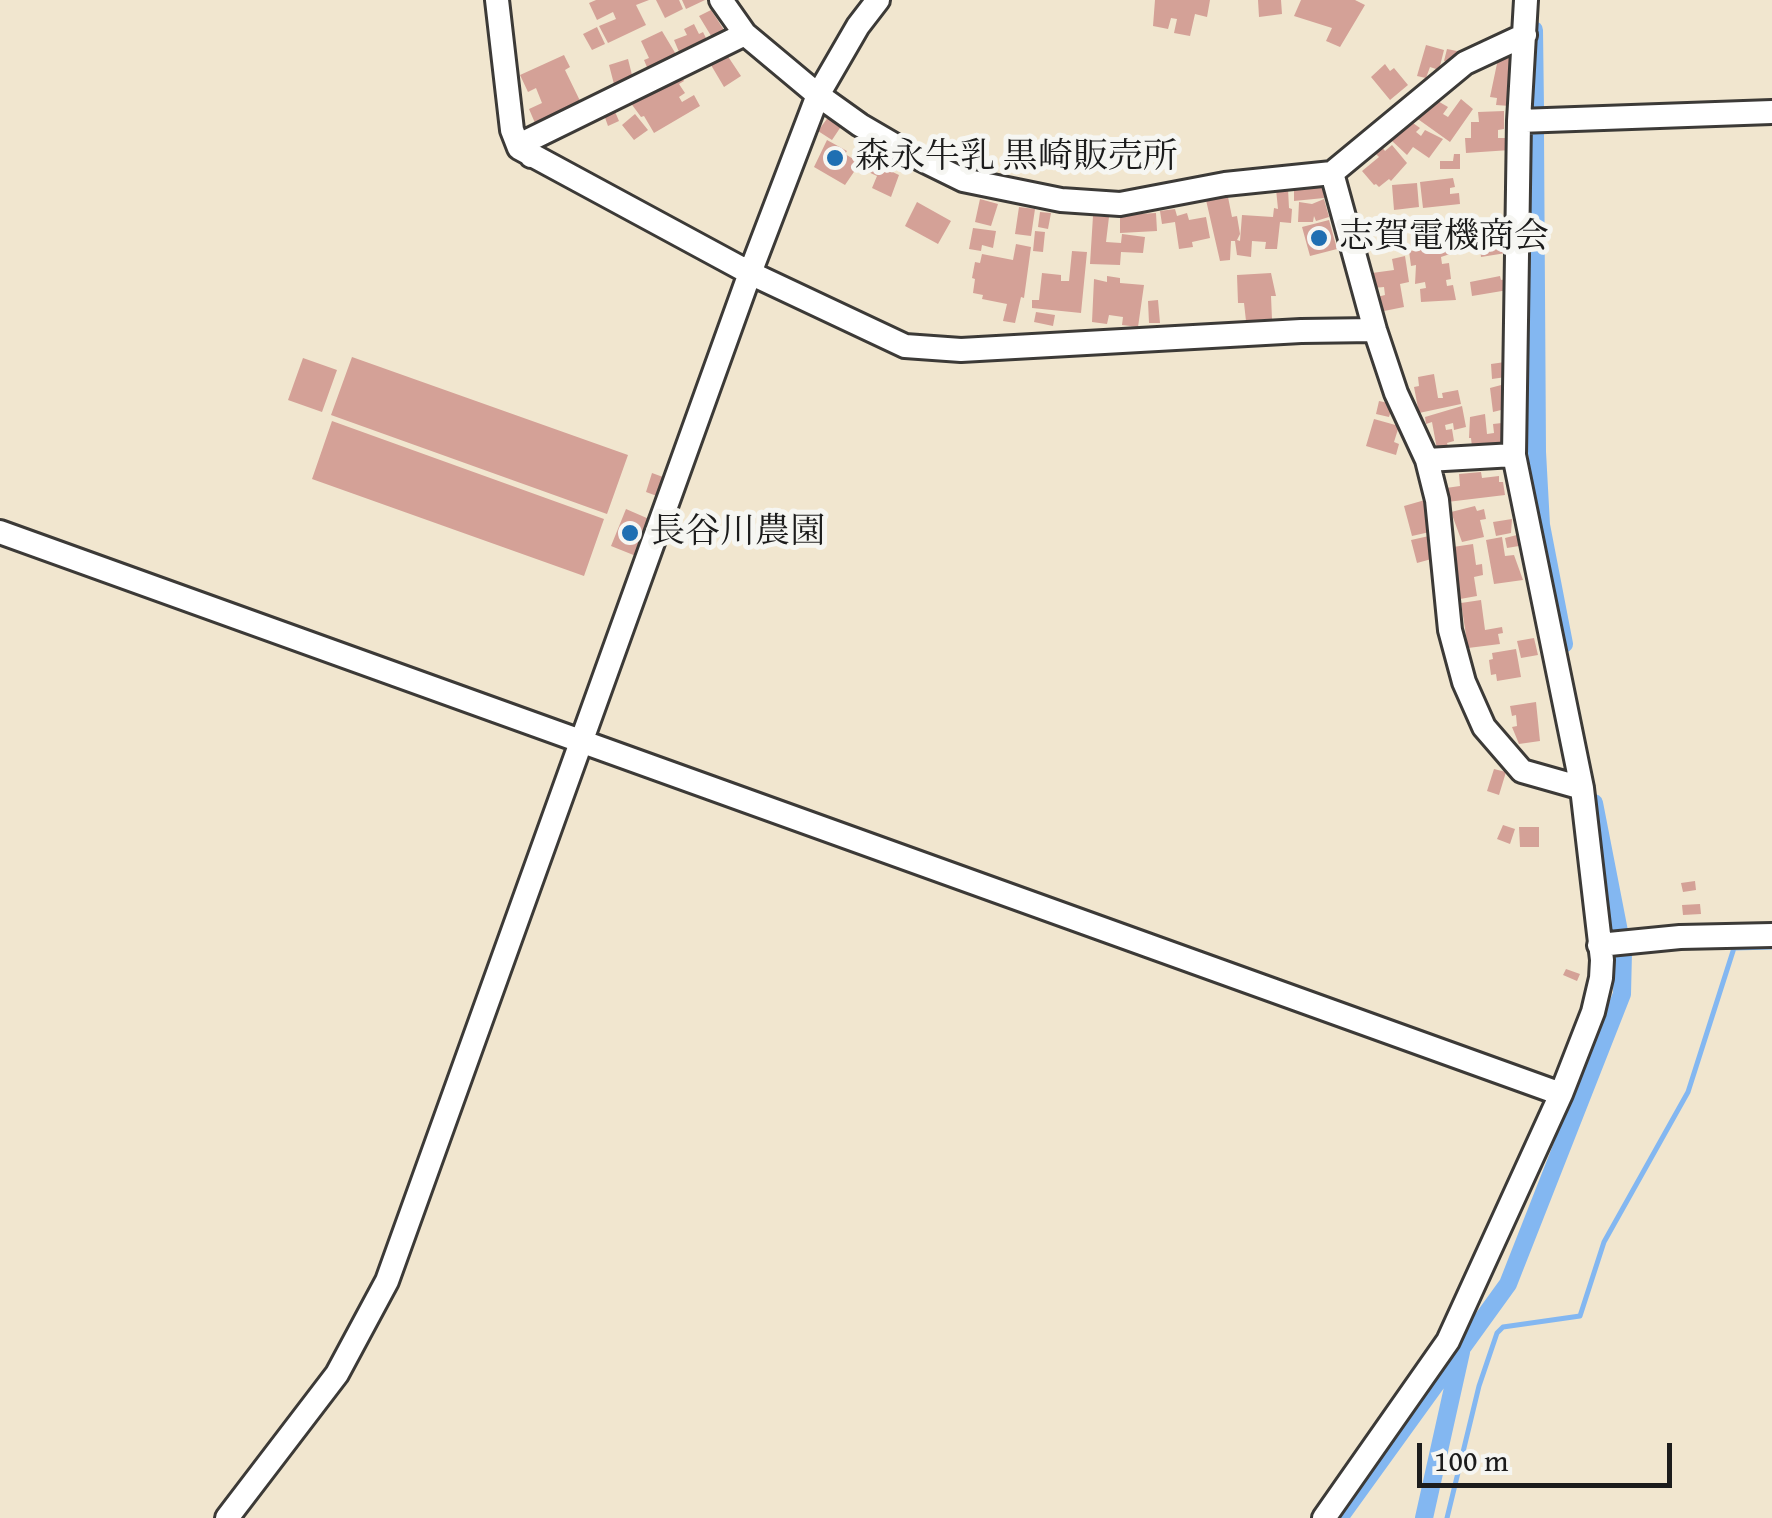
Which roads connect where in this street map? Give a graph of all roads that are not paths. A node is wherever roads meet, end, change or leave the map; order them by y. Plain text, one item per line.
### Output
1 (497, 0) edge
2 (720, 0) edge
3 (878, 0) edge
4 (1526, 0) edge
5 (745, 34) junction
6 (1525, 35) junction
7 (818, 96) junction
8 (1772, 112) edge
9 (1519, 121) junction
10 (530, 156) junction
11 (1332, 172) junction
12 (750, 273) junction
13 (1375, 330) junction
14 (1514, 455) junction
15 (1427, 460) junction
16 (0, 532) edge
17 (584, 741) junction
18 (1582, 788) junction
19 (1772, 935) edge
20 (1600, 945) junction
21 (1560, 1094) junction
22 (227, 1518) edge
23 (1324, 1518) edge

1 - 10 street
2 - 5 street
3 - 7 street
4 - 6 street
5 - 7 street
5 - 10 street
6 - 9 street
6 - 11 street
7 - 11 street
7 - 12 street
8 - 9 street
9 - 14 street
10 - 12 street
11 - 13 street
12 - 13 street
12 - 17 street
13 - 15 street
14 - 15 street
14 - 18 street
15 - 18 street
16 - 17 street
17 - 21 street
17 - 22 street
18 - 20 street
19 - 20 street
20 - 21 street
21 - 23 street

